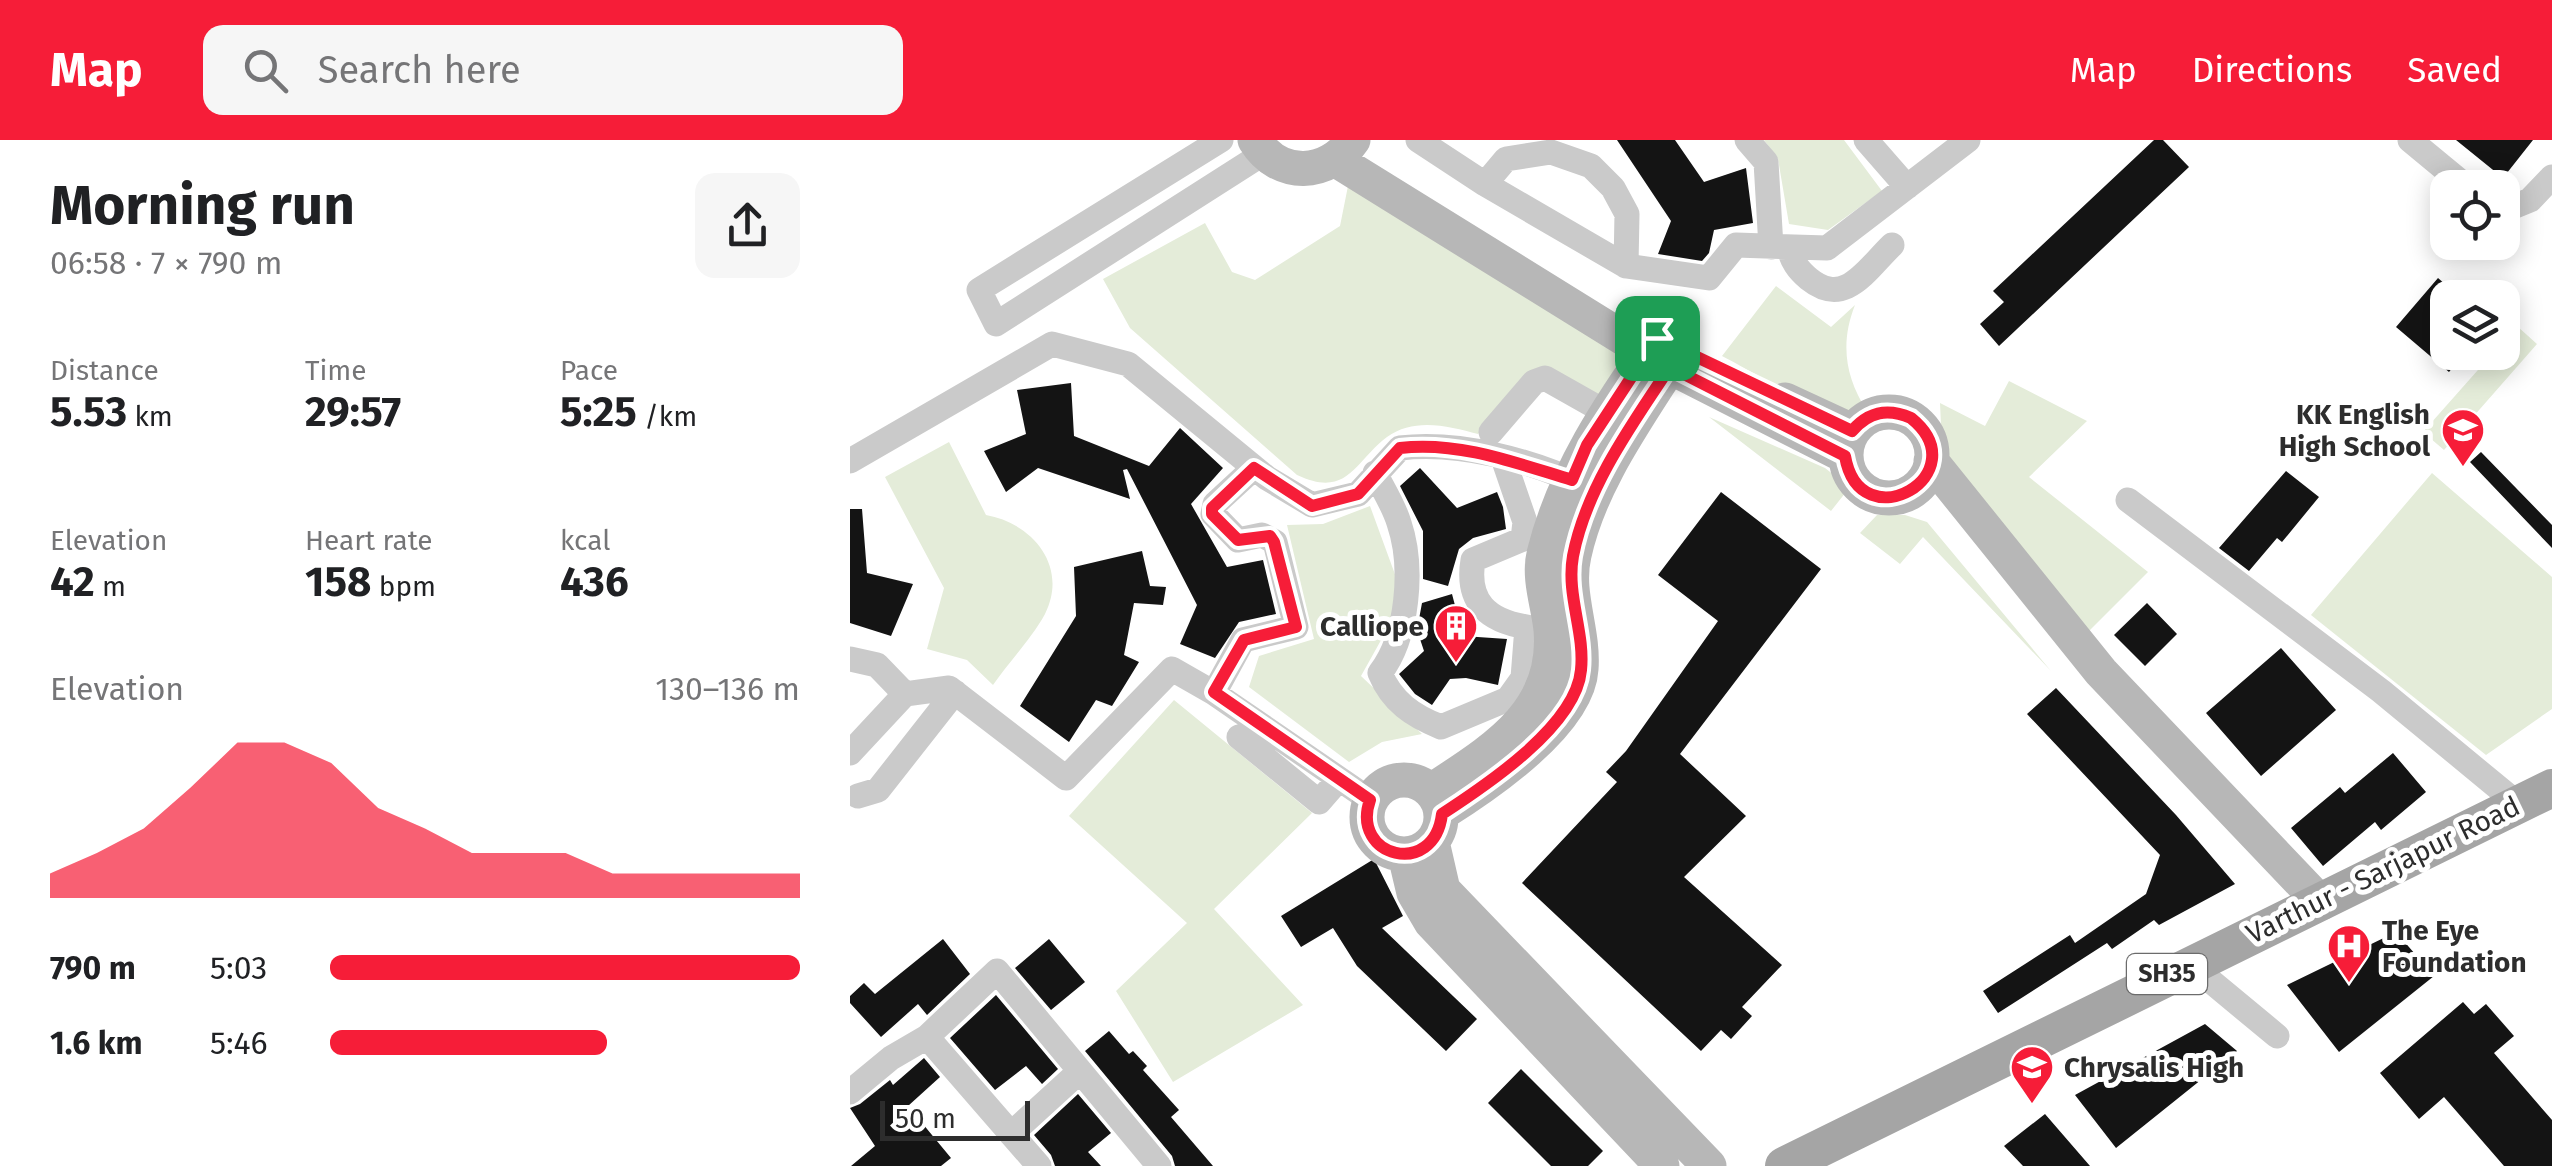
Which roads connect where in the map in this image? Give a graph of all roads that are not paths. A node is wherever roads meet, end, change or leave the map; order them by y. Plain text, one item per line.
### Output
1 (1221, 140) edge
2 (1418, 140) edge
3 (1747, 140) edge
4 (1866, 140) edge
5 (1968, 140) edge
6 (2410, 140) edge
7 (1260, 146) edge
8 (1347, 147) edge
9 (2446, 170) edge
10 (2552, 177) edge
11 (1485, 184) junction
12 (1907, 187) junction
13 (2520, 205) edge
14 (1892, 246) dead end
15 (1779, 247) junction
16 (1626, 266) junction
17 (1663, 353) junction
18 (1608, 413) junction
19 (1492, 432) dead end
20 (1849, 443) junction
21 (1503, 458) junction
22 (850, 462) edge
23 (1254, 468) junction
24 (1926, 472) junction
25 (1375, 473) junction
26 (1584, 485) junction
27 (2128, 500) dead end
28 (850, 659) edge
29 (955, 692) junction
30 (1214, 692) junction
31 (905, 694) junction
32 (1239, 738) dead end
33 (850, 753) edge
34 (1339, 778) junction
35 (2552, 788) edge
36 (858, 796) dead end
37 (1370, 800) junction
38 (2518, 804) junction
39 (1427, 825) junction
40 (2309, 908) junction
41 (2189, 963) junction
42 (2277, 1036) dead end
43 (927, 1037) junction
44 (1080, 1071) junction
45 (850, 1092) edge
46 (1635, 1116) junction
47 (1011, 1134) junction
48 (1039, 1166) edge
49 (1159, 1166) edge
50 (1662, 1166) edge
51 (1709, 1166) edge
52 (1784, 1166) edge

1 - 7 street
2 - 11 street
3 - 15 street
4 - 12 street
5 - 12 street
6 - 9 street
7 - 8 street
8 - 17 street
10 - 13 street
11 - 16 street
11 - 16 street
12 - 15 street
14 - 15 street
15 - 16 street
17 - 18 street
17 - 20 street
17 - 26 street
18 - 19 street
18 - 26 street
20 - 24 street
20 - 24 street
21 - 25 street
21 - 25 street
21 - 26 street
22 - 23 street
23 - 25 street
23 - 30 street
24 - 40 street
26 - 39 street
27 - 38 street
28 - 31 street
29 - 30 street
29 - 31 street
29 - 36 street
30 - 34 street
31 - 33 street
32 - 34 street
34 - 37 street
35 - 38 main road, Varthur - Sarjapur Road / SH35
37 - 39 street
37 - 39 street
38 - 40 main road, Varthur - Sarjapur Road / SH35
39 - 46 street
40 - 41 main road, Varthur - Sarjapur Road / SH35
41 - 42 street
41 - 52 main road, Varthur - Sarjapur Road / SH35
43 - 44 street
43 - 45 street
43 - 47 street
44 - 47 street
44 - 49 street
46 - 50 street
46 - 51 street
47 - 48 street

